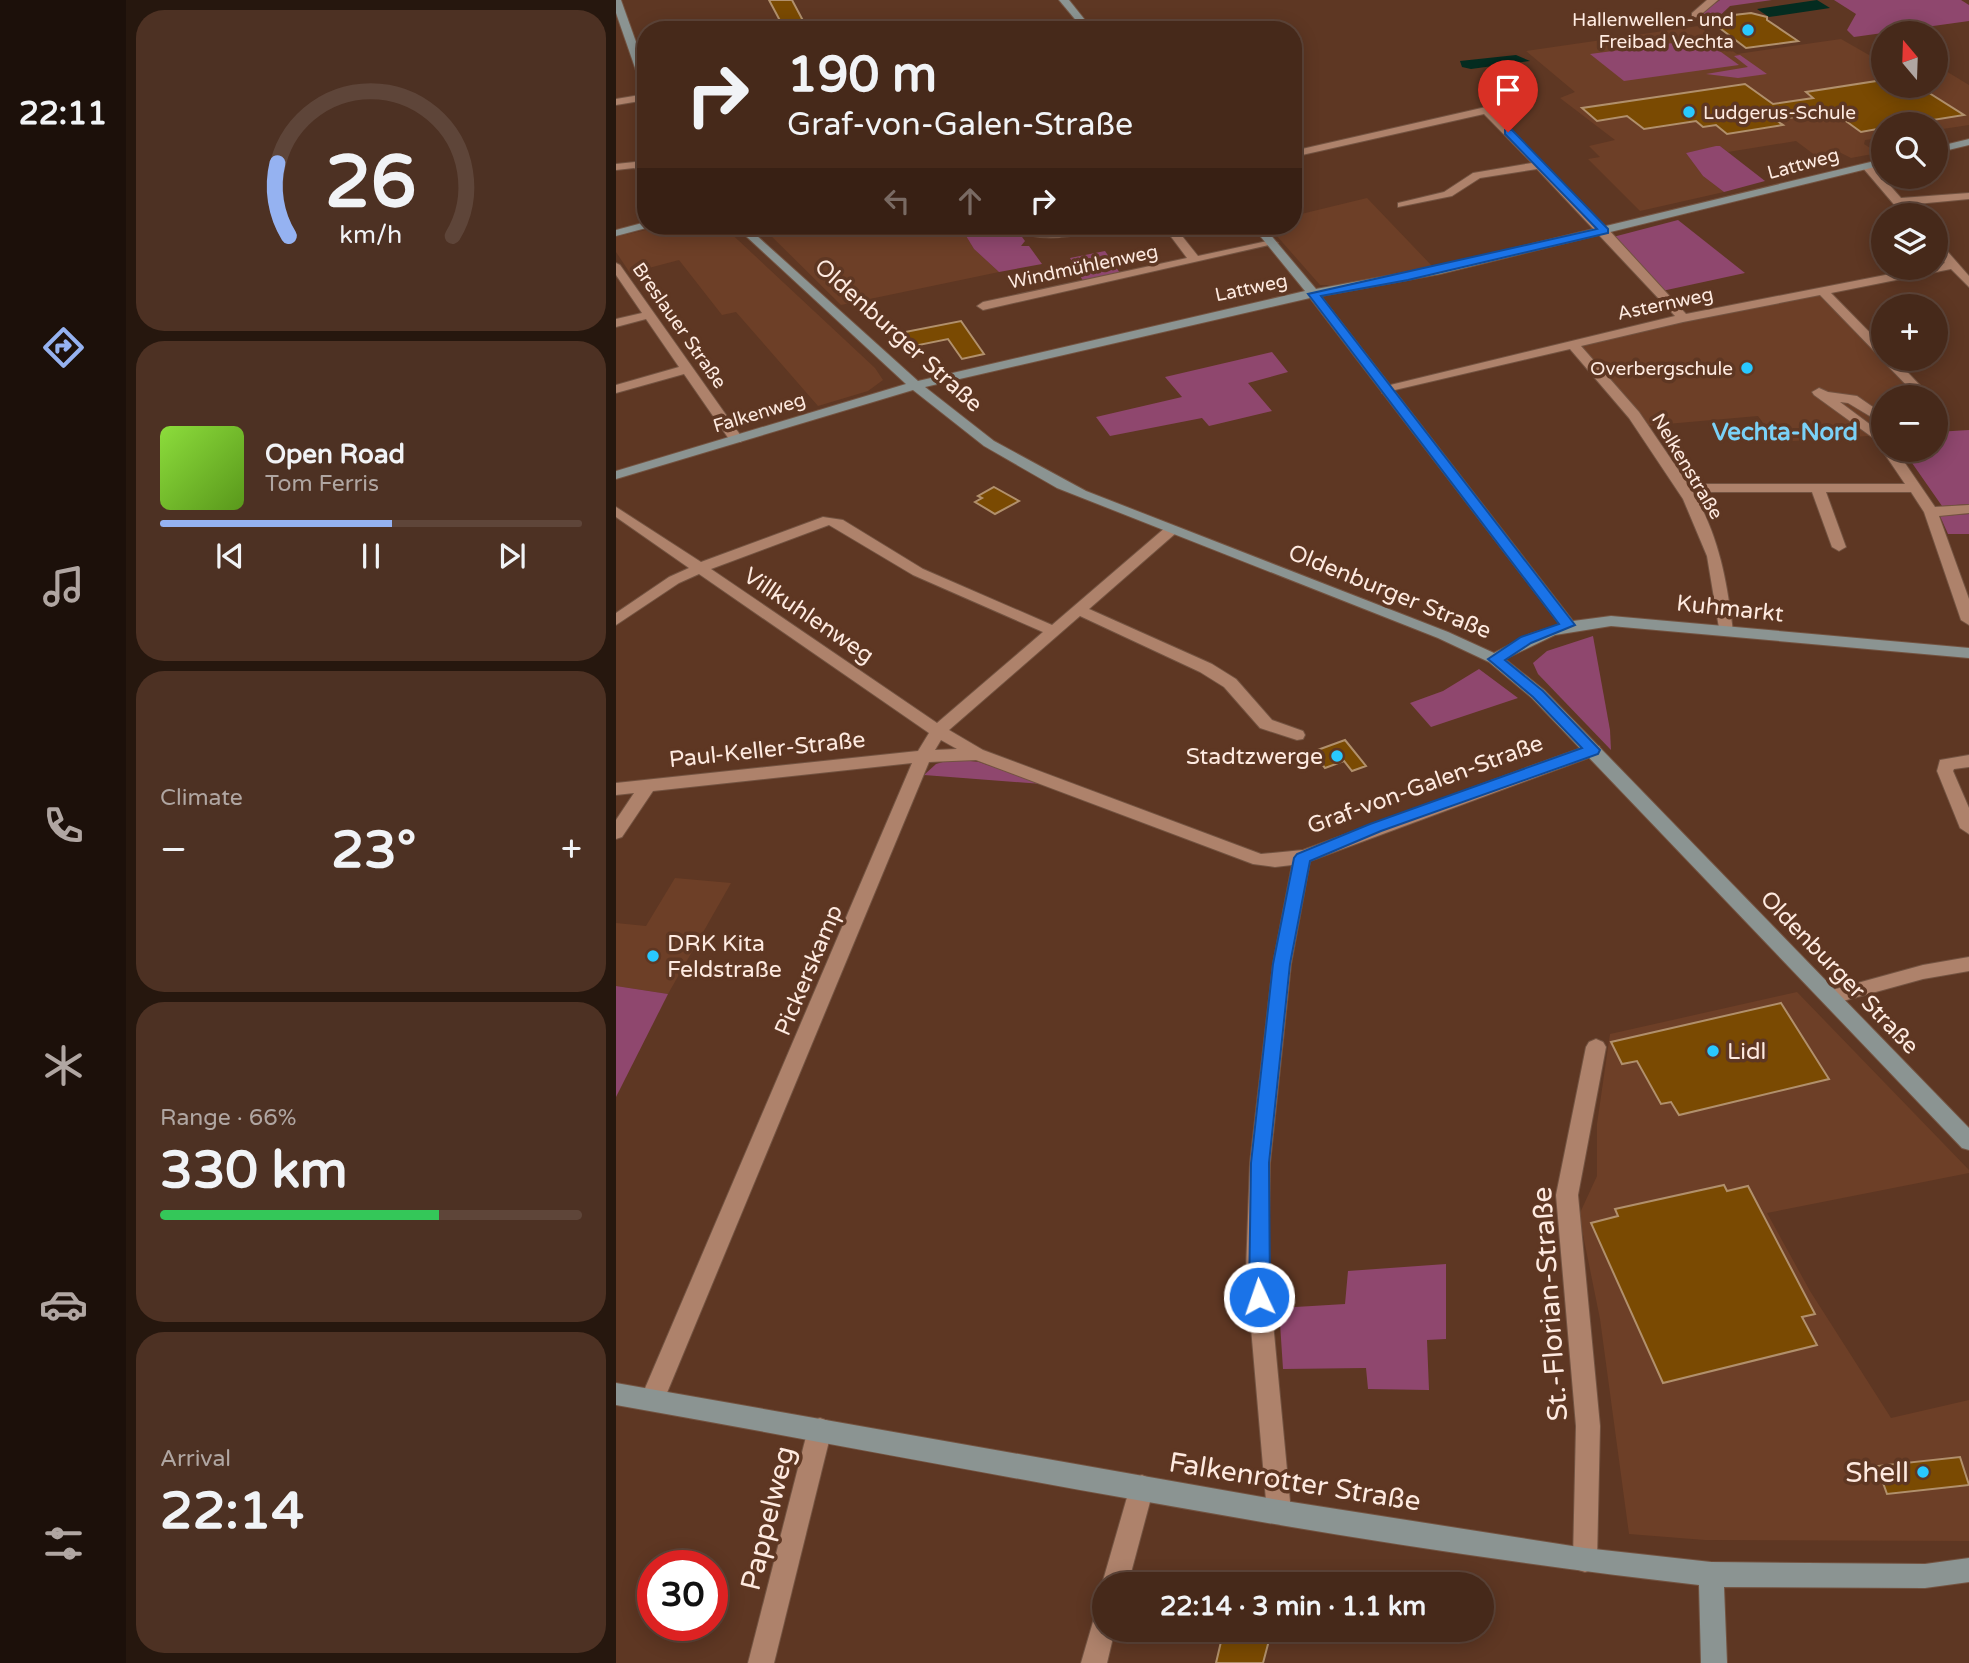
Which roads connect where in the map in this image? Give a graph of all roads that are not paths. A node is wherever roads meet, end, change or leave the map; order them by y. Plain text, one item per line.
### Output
1 (616, 0) edge
2 (1063, 0) edge
3 (1713, 0) edge
4 (1695, 15) dead end
5 (1081, 21) edge
6 (637, 60) edge
7 (637, 98) edge
8 (616, 102) edge
9 (1969, 142) edge
10 (1948, 147) edge
11 (1302, 152) edge
12 (1540, 165) junction
13 (1871, 165) edge
14 (637, 166) edge
15 (1867, 166) junction
16 (616, 167) edge
17 (1969, 196) edge
18 (1898, 202) joint
19 (1402, 205) dead end
20 (637, 227) edge
21 (1604, 231) junction
22 (616, 233) edge
23 (750, 235) edge
24 (1175, 235) edge
25 (1265, 235) edge
26 (1272, 243) junction
27 (1948, 259) edge
28 (1195, 260) junction
29 (1953, 265) junction
30 (616, 267) edge
31 (1969, 282) edge
32 (1821, 289) junction
33 (1313, 294) junction
34 (983, 306) dead end
35 (648, 315) junction
36 (1683, 318) junction
37 (616, 323) edge
38 (1871, 341) edge
39 (1571, 343) junction
40 (687, 369) junction
41 (1900, 371) edge
42 (913, 385) junction
43 (1913, 385) edge
44 (616, 389) edge
45 (1387, 390) junction
46 (1823, 394) dead end
47 (1871, 423) edge
48 (736, 439) junction
49 (1897, 462) edge
50 (616, 475) edge
51 (1681, 488) junction
52 (1915, 488) junction
53 (1818, 489) junction
54 (1969, 509) edge
55 (616, 511) edge
56 (1931, 512) junction
57 (1171, 530) junction
58 (1839, 547) dead end
59 (699, 568) junction
60 (1079, 610) junction
61 (616, 620) edge
62 (1969, 620) edge
63 (1568, 625) junction
64 (1053, 631) junction
65 (1725, 631) junction
66 (1969, 653) edge
67 (1495, 659) junction
68 (938, 731) junction
69 (1297, 735) dead end
70 (1592, 750) junction
71 (977, 754) junction
72 (923, 757) junction
73 (1969, 761) edge
74 (648, 785) junction
75 (616, 789) edge
76 (1969, 828) edge
77 (616, 833) edge
78 (1302, 858) junction
79 (1969, 964) edge
80 (1832, 997) junction
81 (1596, 1047) dead end
82 (1969, 1142) edge
83 (616, 1394) edge
84 (652, 1400) junction
85 (820, 1429) junction
86 (1142, 1487) junction
87 (1279, 1512) junction
88 (1586, 1560) junction
89 (1969, 1570) edge
90 (1118, 1572) edge
91 (1711, 1574) junction
92 (1099, 1642) edge
93 (761, 1663) edge
94 (1094, 1663) edge
95 (1714, 1663) edge

1 - 6 street
2 - 5 street
3 - 4 street
7 - 8 street
9 - 10 street
11 - 12 street
12 - 19 street
12 - 21 street
13 - 15 street, Lattweg
14 - 16 street
15 - 18 street
15 - 21 street, Lattweg
17 - 18 street
20 - 22 street
21 - 33 street, Lattweg
21 - 36 street
23 - 42 street, Oldenburger Straße
24 - 28 street
25 - 26 street
26 - 28 street, Windmühlenweg
26 - 33 street
27 - 29 street
28 - 34 street, Windmühlenweg
29 - 31 street
29 - 32 street, Asternweg
30 - 35 street, Breslauer Straße
32 - 36 street, Asternweg
32 - 38 street
33 - 42 street, Lattweg
33 - 45 street
35 - 37 street
35 - 40 street, Breslauer Straße
36 - 39 street, Asternweg
39 - 45 street, Asternweg
39 - 51 street, Nelkenstraße
40 - 44 street
40 - 48 street, Breslauer Straße
41 - 43 street
42 - 48 street, Falkenweg
42 - 57 street, Oldenburger Straße
45 - 63 street
46 - 47 street
48 - 50 street, Falkenweg
49 - 52 street
51 - 53 street
51 - 65 street, Nelkenstraße
52 - 53 street
52 - 56 street
53 - 58 street
54 - 56 street
55 - 59 street, Villkuhlenweg
56 - 62 street
57 - 60 street, Pickerskamp
57 - 67 street, Oldenburger Straße
59 - 61 street
59 - 64 street
59 - 68 street, Villkuhlenweg
60 - 64 street, Pickerskamp
60 - 69 street
63 - 65 street, Kuhmarkt
63 - 67 street, Kuhmarkt
64 - 68 street, Pickerskamp
65 - 66 street, Kuhmarkt
67 - 70 street, Oldenburger Straße
68 - 71 street, Villkuhlenweg
68 - 72 street, Pickerskamp
70 - 78 street, Graf-von-Galen-Straße
70 - 80 street, Oldenburger Straße
71 - 72 street, Villkuhlenweg
71 - 78 street, Villkuhlenweg
72 - 74 street, Paul-Keller-Straße
72 - 84 street, Pickerskamp
73 - 76 street
74 - 75 street, Paul-Keller-Straße
74 - 77 street
78 - 87 street, Graf-von-Galen-Straße
79 - 80 street
80 - 82 street, Oldenburger Straße
81 - 88 street, St.-Florian-Straße
83 - 84 street, Falkenrotter Straße
84 - 85 street, Falkenrotter Straße
85 - 86 street, Falkenrotter Straße
85 - 93 street, Pappelweg
86 - 87 street, Falkenrotter Straße
86 - 90 street
87 - 88 street, Falkenrotter Straße
88 - 91 street, Falkenrotter Straße
89 - 91 street, Falkenrotter Straße
91 - 95 street
92 - 94 street

